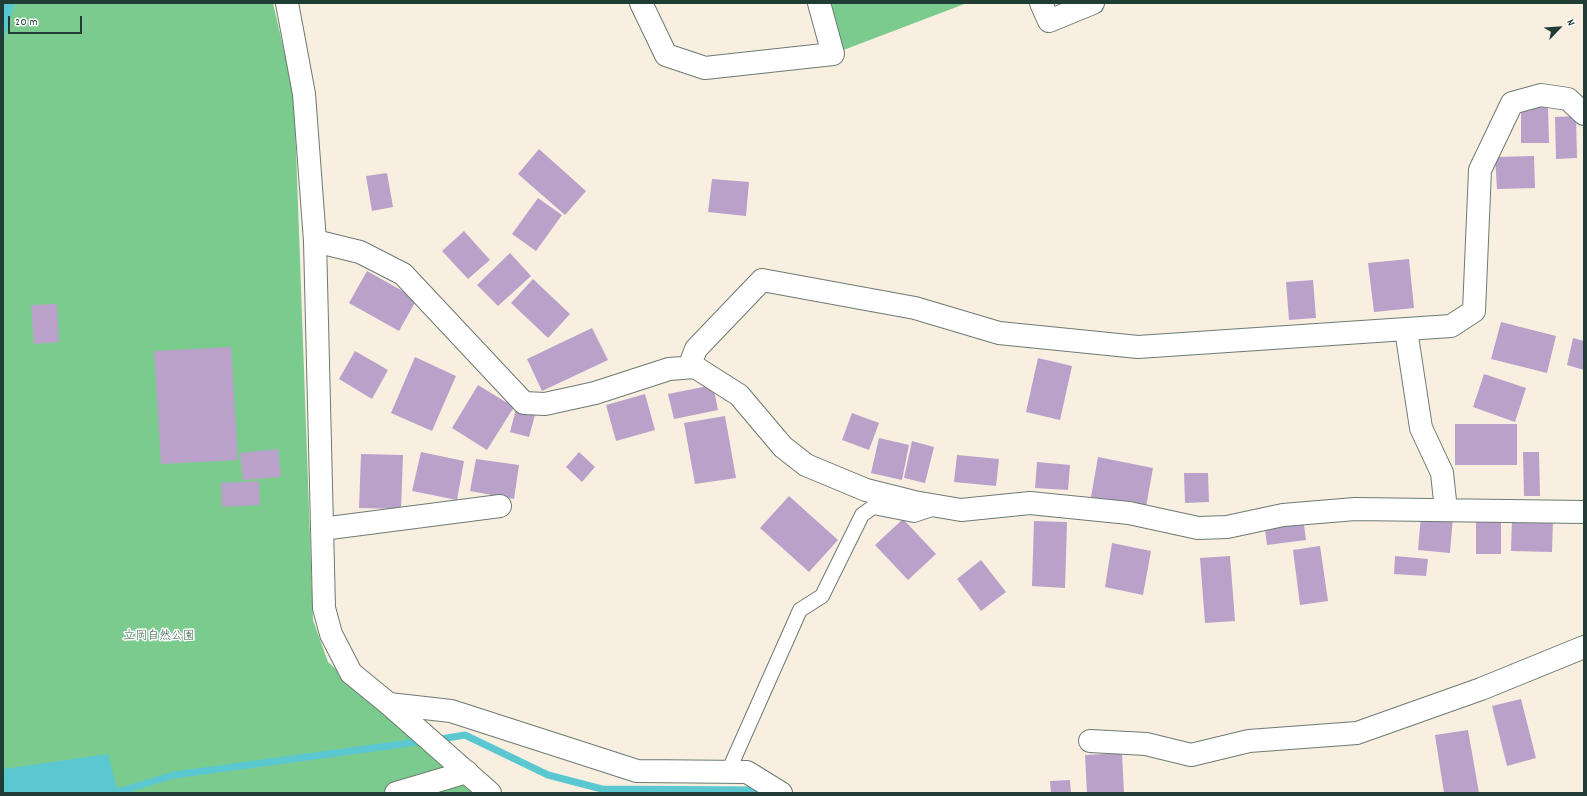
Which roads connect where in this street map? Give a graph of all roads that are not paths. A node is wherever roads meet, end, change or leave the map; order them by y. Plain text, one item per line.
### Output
1 (288, 3) edge
2 (641, 3) edge
3 (1041, 3) edge
4 (1093, 3) edge
5 (822, 4) edge
6 (1584, 114) edge
7 (315, 241) junction
8 (1406, 330) junction
9 (689, 367) junction
10 (500, 506) dead end
11 (939, 506) junction
12 (1446, 510) junction
13 (1584, 512) edge
14 (322, 529) junction
15 (1584, 647) edge
16 (389, 704) junction
17 (1090, 741) dead end
18 (467, 772) junction
19 (728, 772) junction
20 (396, 793) edge
21 (490, 793) edge
22 (782, 793) edge

1 - 7 street
2 - 5 street
3 - 4 street
6 - 8 street
7 - 9 street
7 - 14 street
8 - 9 street
8 - 12 street
9 - 11 street
10 - 14 street
11 - 12 street
11 - 19 lane
12 - 13 street
14 - 16 street
15 - 17 street
16 - 18 street
16 - 19 street
18 - 20 street
18 - 21 street
19 - 22 street

